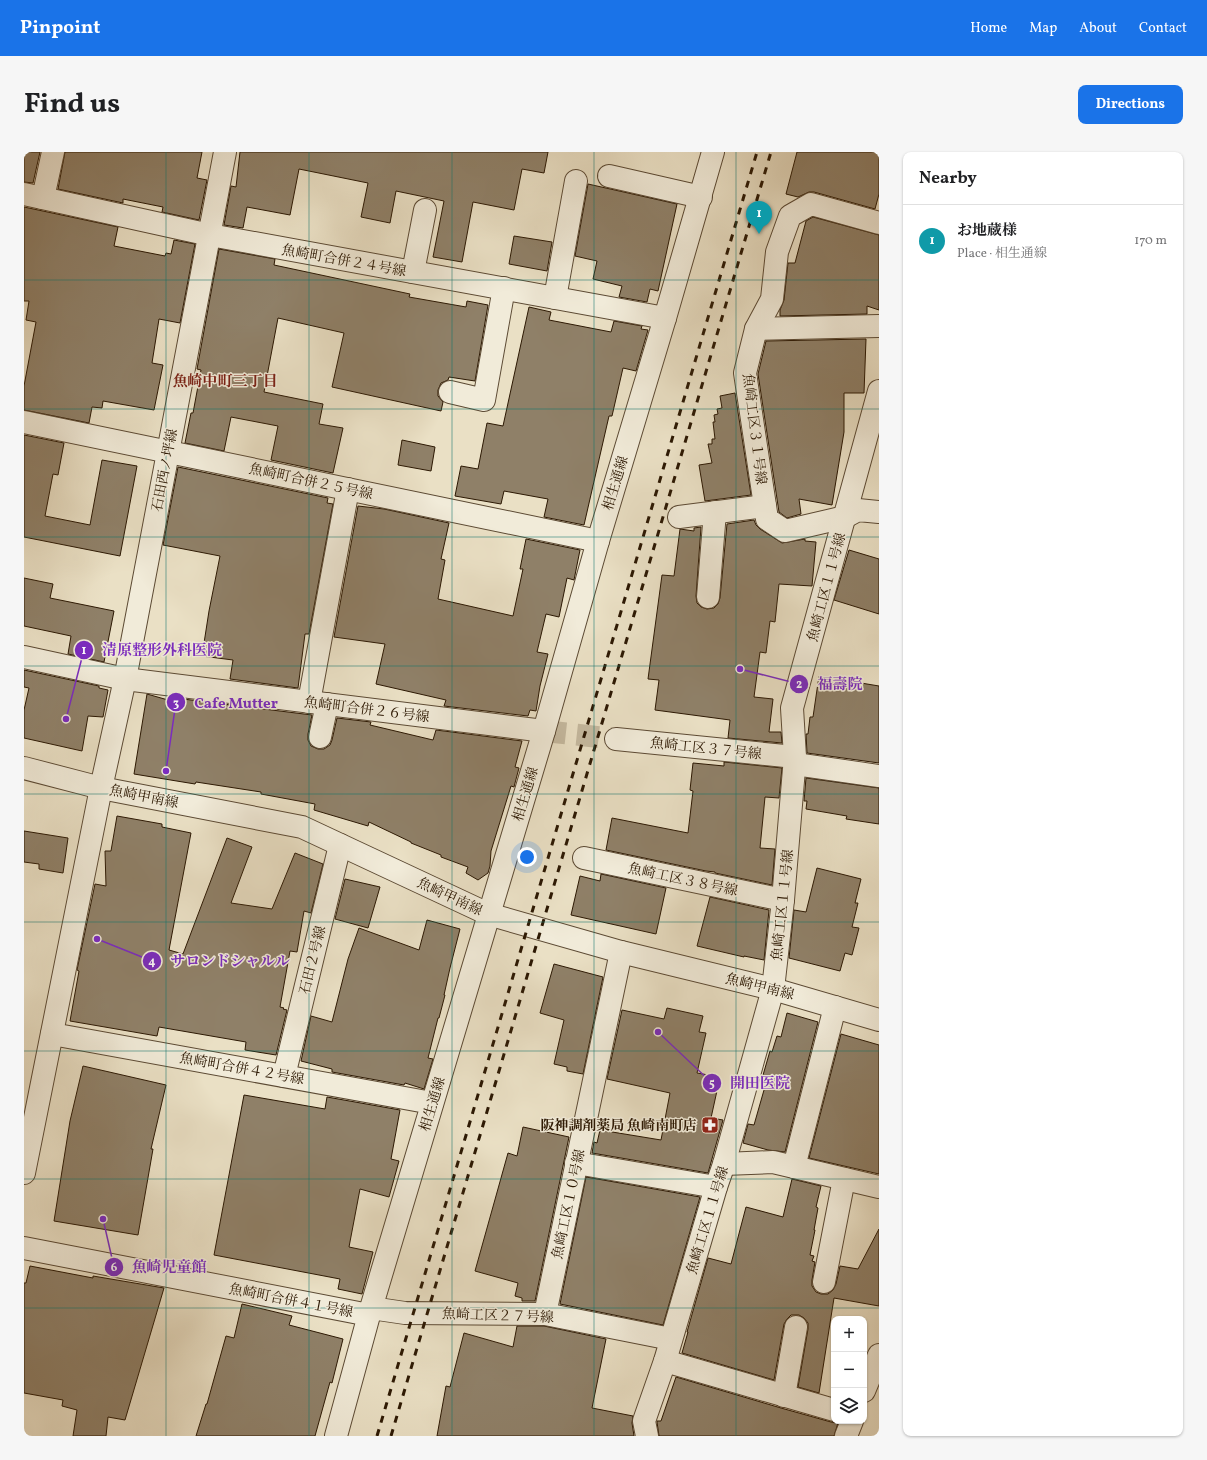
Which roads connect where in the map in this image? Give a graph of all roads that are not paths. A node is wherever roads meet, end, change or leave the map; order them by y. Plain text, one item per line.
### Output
1 (53, 152) edge
2 (226, 152) edge
3 (713, 152) edge
4 (609, 176) dead end
5 (576, 181) dead end
6 (34, 196) edge
7 (700, 197) junction
8 (425, 210) dead end
9 (879, 223) edge
10 (210, 235) junction
11 (413, 272) junction
12 (504, 288) junction
13 (555, 298) junction
14 (665, 318) junction
15 (879, 326) edge
16 (756, 329) junction
17 (879, 391) edge
18 (450, 392) dead end
19 (24, 422) edge
20 (168, 452) junction
21 (348, 489) junction
22 (765, 506) junction
23 (715, 512) junction
24 (879, 512) edge
25 (679, 517) dead end
26 (845, 517) junction
27 (598, 541) junction
28 (708, 597) dead end
29 (24, 657) edge
30 (125, 678) junction
31 (318, 703) junction
32 (544, 731) junction
33 (320, 737) dead end
34 (616, 739) tunnel mouth
35 (795, 760) junction
36 (24, 768) edge
37 (879, 776) edge
38 (101, 788) junction
39 (340, 845) junction
40 (584, 858) dead end
41 (783, 900) junction
42 (488, 914) junction
43 (621, 952) junction
44 (773, 989) junction
45 (834, 1007) junction
46 (879, 1020) edge
47 (52, 1034) junction
48 (284, 1076) junction
49 (432, 1103) junction
50 (576, 1163) junction
51 (724, 1164) junction
52 (794, 1167) junction
53 (24, 1173) edge
54 (844, 1179) junction
55 (716, 1187) junction
56 (879, 1187) edge
57 (24, 1248) edge
58 (824, 1282) dead end
59 (370, 1311) junction
60 (545, 1314) junction
61 (796, 1327) dead end
62 (671, 1339) junction
63 (879, 1355) edge
64 (665, 1361) junction
65 (865, 1388) edge
66 (784, 1396) junction
67 (831, 1409) edge
68 (851, 1424) edge
69 (336, 1436) edge
70 (648, 1436) edge
71 (846, 1436) edge

1 - 6 street
2 - 10 street, 石田西ノ坪線
3 - 7 street, 相生通線
4 - 7 street
5 - 13 street
6 - 10 street, 魚崎町合併２４号線
7 - 14 street, 相生通線
8 - 11 street
9 - 16 street, 魚崎工区３１号線
10 - 11 street, 魚崎町合併２４号線
10 - 20 street, 石田西ノ坪線
11 - 12 street, 魚崎町合併２４号線
12 - 13 street, 魚崎町合併２４号線
12 - 18 street
13 - 14 street, 魚崎町合併２４号線
14 - 27 street, 相生通線
15 - 16 street
16 - 22 street, 魚崎工区３１号線
17 - 26 street, 魚崎工区１１号線
19 - 20 street, 魚崎町合併２５号線
20 - 21 street, 魚崎町合併２５号線
20 - 30 street, 石田西ノ坪線
21 - 27 street, 魚崎町合併２５号線
21 - 31 street
22 - 23 street
22 - 26 street, 魚崎工区３１号線
23 - 25 street
23 - 28 street
24 - 26 street, 魚崎工区３１号線
26 - 35 street, 魚崎工区１１号線
27 - 32 street, 相生通線
29 - 30 street, 魚崎町合併２６号線
30 - 31 street, 魚崎町合併２６号線
30 - 38 street, 石田西ノ坪線
31 - 32 street, 魚崎町合併２６号線
31 - 33 street
32 - 42 street, 相生通線
34 - 35 street, 魚崎工区３７号線
35 - 37 street, 魚崎工区３７号線
35 - 41 street, 魚崎工区１１号線
36 - 38 street, 魚崎甲南線
38 - 39 street, 魚崎甲南線
38 - 47 street, 石田西ノ坪線
39 - 42 street, 魚崎甲南線
39 - 48 street, 石田２号線
40 - 41 street, 魚崎工区３８号線
41 - 44 street, 魚崎工区１１号線
42 - 43 street, 魚崎甲南線
42 - 49 street, 相生通線
43 - 44 street, 魚崎甲南線
43 - 50 street, 魚崎工区１０号線
44 - 45 street, 魚崎甲南線
44 - 51 street, 魚崎工区１１号線
45 - 46 street, 魚崎甲南線
45 - 52 street
47 - 48 street, 魚崎町合併４２号線
47 - 53 street, 石田西ノ坪線
48 - 49 street, 魚崎町合併４２号線
49 - 59 street, 相生通線
50 - 55 street
50 - 60 street, 魚崎工区１０号線
51 - 52 street
51 - 55 street, 魚崎工区１１号線
52 - 54 street
54 - 56 street
54 - 58 street
55 - 62 street, 魚崎工区１１号線
57 - 59 street, 魚崎町合併４１号線
59 - 60 street, 魚崎工区２７号線
59 - 69 street, 相生通線
60 - 62 street, 魚崎工区２７号線
61 - 66 street
62 - 64 street, 魚崎工区１１号線
63 - 65 street
64 - 66 street
64 - 70 street, 魚崎工区１１号線
66 - 67 street
68 - 71 street

